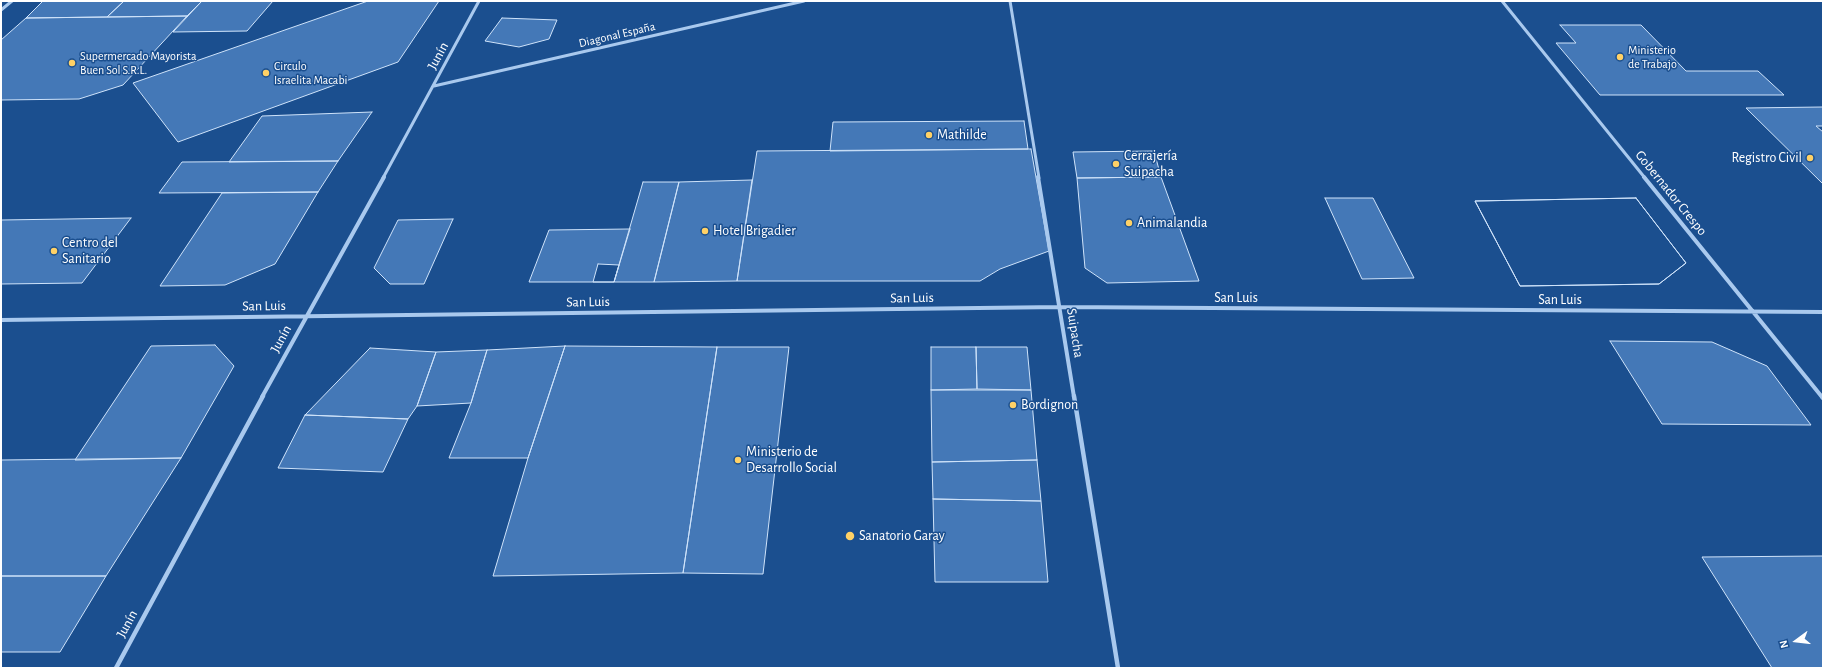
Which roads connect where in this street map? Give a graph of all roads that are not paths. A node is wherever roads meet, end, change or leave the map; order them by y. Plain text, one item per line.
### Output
1 (12, 1) edge
2 (479, 1) edge
3 (804, 1) edge
4 (1010, 1) edge
5 (1502, 1) edge
6 (1, 10) edge
7 (434, 86) junction
8 (1060, 307) junction
9 (1752, 312) junction
10 (1823, 312) edge
11 (306, 316) junction
12 (1, 320) edge
13 (1823, 398) edge
14 (116, 668) edge
15 (1118, 668) edge

1 - 6 street
2 - 7 street, Junín
3 - 7 street, Diagonal España
4 - 8 street, Suipacha
5 - 9 street, Gobernador Crespo
7 - 11 street, Junín
8 - 9 street, San Luis
8 - 11 street, San Luis
8 - 15 street, Suipacha
9 - 10 street, San Luis
9 - 13 street, Gobernador Crespo
11 - 12 street, San Luis
11 - 14 street, Junín

